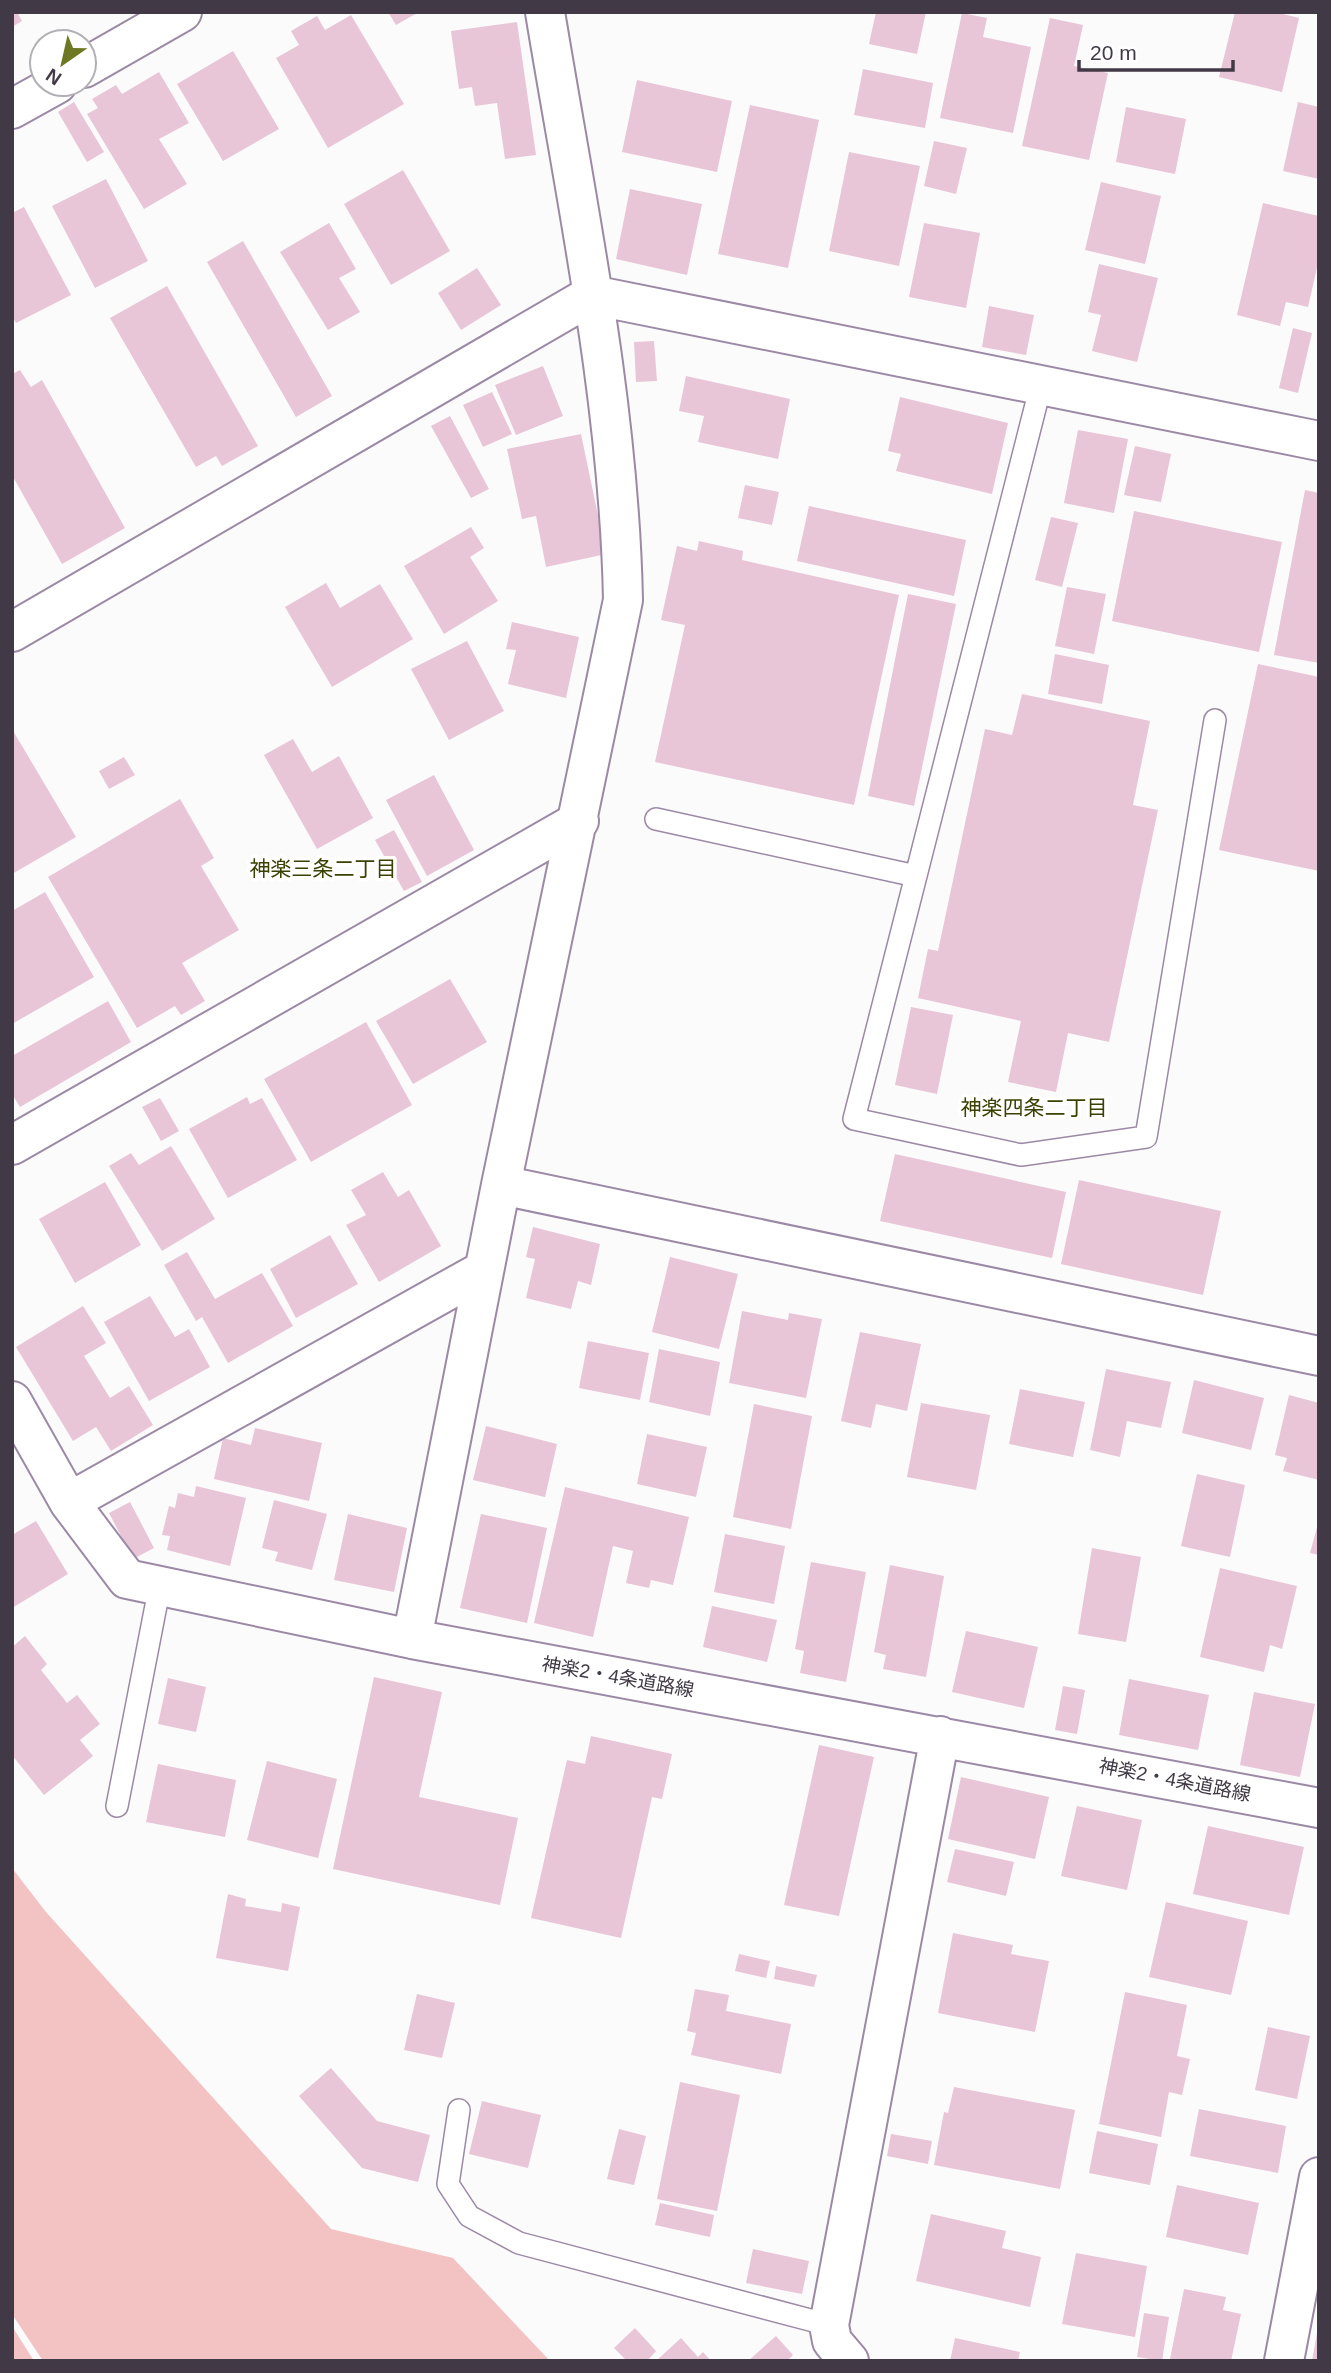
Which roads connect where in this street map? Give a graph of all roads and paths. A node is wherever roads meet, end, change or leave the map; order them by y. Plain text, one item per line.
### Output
1 (183, 12) edge
2 (545, 12) edge
3 (98, 60) edge
4 (32, 98) edge
5 (12, 109) edge
6 (592, 295) junction
7 (1041, 385) junction
8 (1319, 441) edge
9 (12, 632) edge
10 (1215, 720) dead end
11 (656, 819) dead end
12 (579, 821) junction
13 (916, 876) junction
14 (12, 1145) edge
15 (501, 1185) junction
16 (484, 1270) junction
17 (1319, 1356) edge
18 (12, 1401) edge
19 (69, 1502) junction
20 (160, 1585) junction
21 (412, 1639) junction
22 (940, 1735) junction
23 (117, 1806) dead end
24 (1319, 1808) edge
25 (459, 2110) dead end
26 (1319, 2177) edge
27 (1310, 2271) edge
28 (829, 2325) junction
29 (849, 2361) edge
30 (1284, 2361) edge

1 - 3 street
2 - 6 street
4 - 5 street
6 - 7 street
6 - 9 street
6 - 12 street
7 - 8 street
7 - 13 lane
10 - 13 lane
11 - 13 lane
12 - 14 street
12 - 15 street
15 - 16 street
15 - 17 street
16 - 19 street
16 - 21 street
18 - 19 street, 神楽2・4条道路線
19 - 20 street, 神楽2・4条道路線
20 - 21 street, 神楽2・4条道路線
20 - 23 lane
21 - 22 street, 神楽2・4条道路線
22 - 24 street, 神楽2・4条道路線
22 - 28 street
25 - 28 lane
26 - 27 street
27 - 30 street
28 - 29 street

